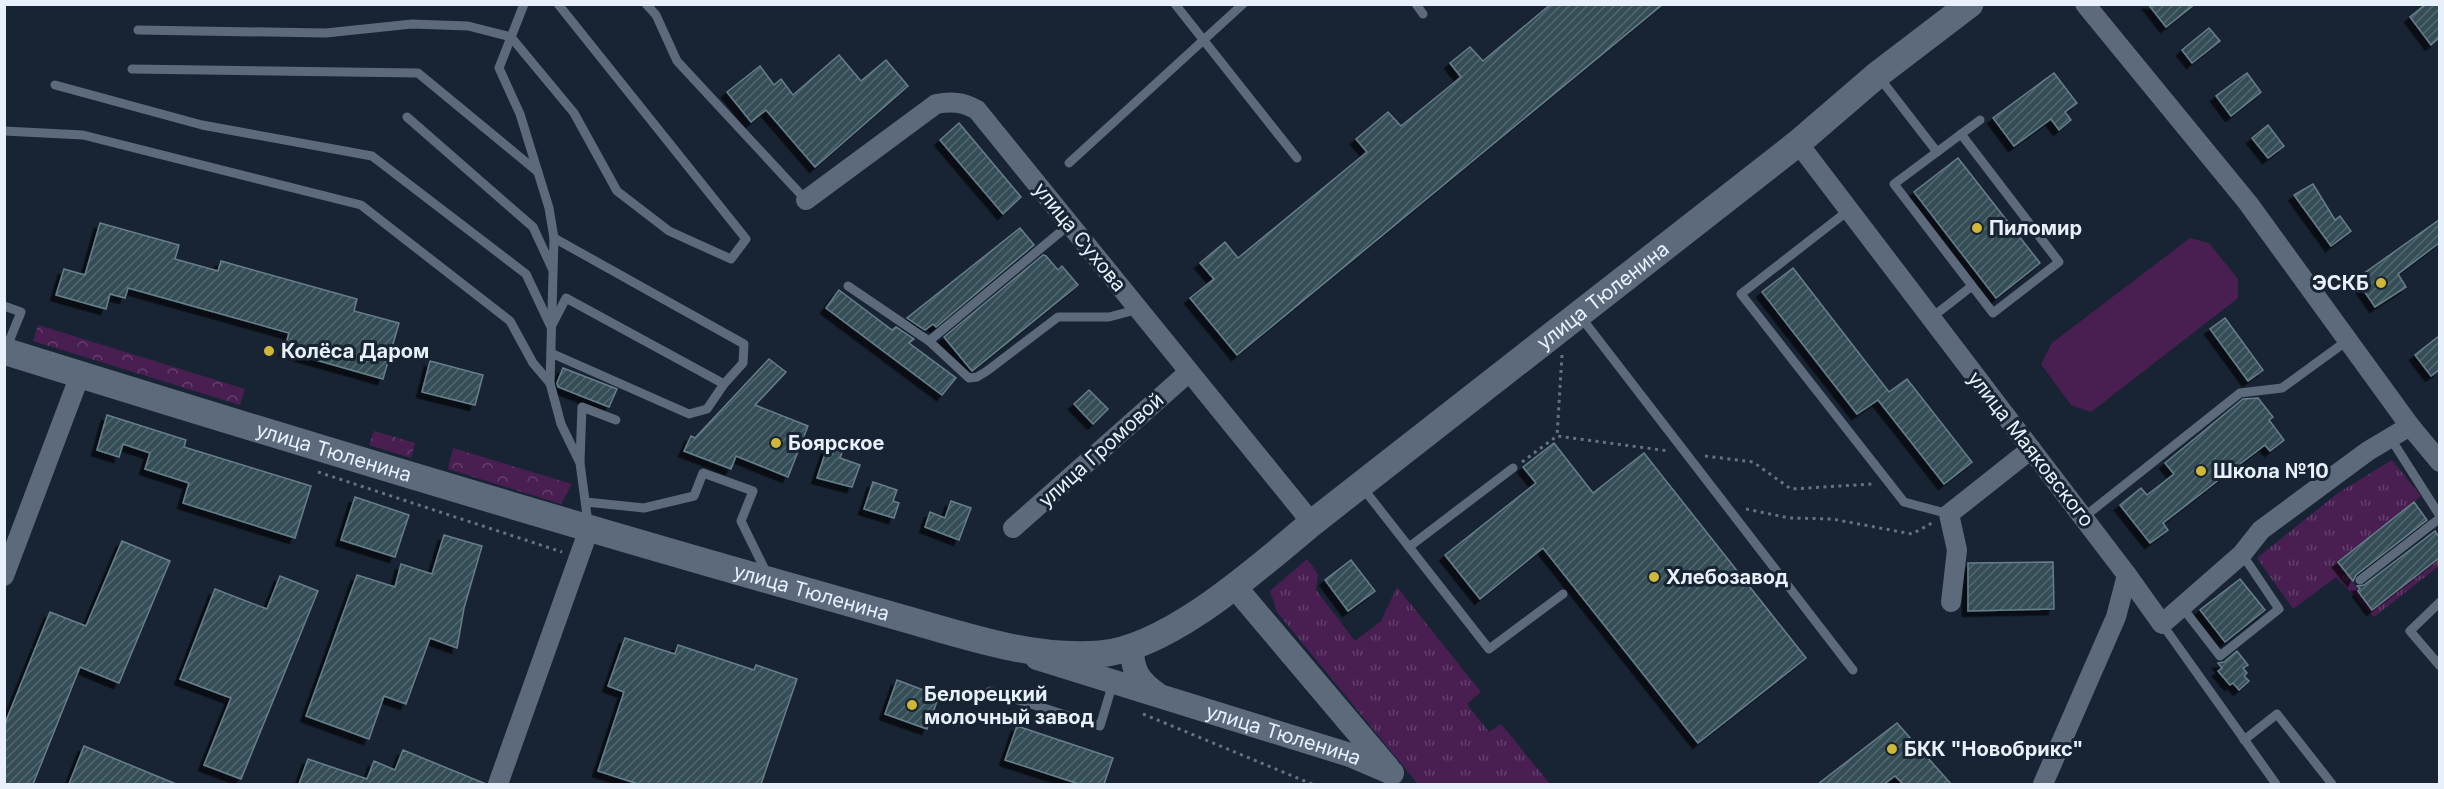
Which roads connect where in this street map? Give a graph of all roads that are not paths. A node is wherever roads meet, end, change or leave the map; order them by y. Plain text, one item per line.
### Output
1 (524, 4) edge
2 (558, 4) edge
3 (646, 4) edge
4 (1175, 4) edge
5 (1243, 4) edge
6 (1416, 4) edge
7 (1970, 4) edge
8 (2085, 4) edge
9 (1423, 14) dead end
10 (138, 30) dead end
11 (511, 37) junction
12 (1205, 42) junction
13 (132, 69) dead end
14 (1877, 75) junction
15 (55, 85) dead end
16 (407, 117) dead end
17 (1980, 120) dead end
18 (4, 131) edge
19 (1961, 134) junction
20 (1798, 143) junction
21 (1937, 152) junction
22 (1297, 158) dead end
23 (1069, 163) dead end
24 (538, 172) junction
25 (806, 200) joint
26 (1849, 210) junction
27 (1070, 224) junction
28 (554, 238) junction
29 (553, 271) junction
30 (848, 286) dead end
31 (1972, 286) junction
32 (4, 306) edge
33 (1138, 309) junction
34 (1579, 314) junction
35 (1931, 318) junction
36 (551, 327) junction
37 (2348, 340) junction
38 (929, 341) junction
39 (5, 351) edge
40 (550, 353) junction
41 (1189, 372) junction
42 (80, 375) junction
43 (550, 383) junction
44 (724, 384) junction
45 (616, 420) dead end
46 (2410, 426) junction
47 (2391, 439) junction
48 (2031, 449) junction
49 (2439, 462) edge
50 (580, 463) junction
51 (1513, 468) road end
52 (1361, 485) junction
53 (1949, 514) junction
54 (587, 516) junction
55 (2084, 517) junction
56 (2439, 517) edge
57 (1312, 523) junction
58 (1013, 528) dead end
59 (1409, 547) junction
60 (2242, 554) junction
61 (2127, 575) junction
62 (4, 576) edge
63 (770, 580) junction
64 (2360, 580) dead end
65 (1235, 587) junction
66 (1563, 594) dead end
67 (1951, 602) dead end
68 (2439, 602) edge
69 (2182, 607) junction
70 (2162, 624) junction
71 (1001, 646) junction
72 (1132, 647) junction
73 (2439, 666) edge
74 (1853, 670) dead end
75 (1113, 683) junction
76 (990, 691) dead end
77 (1165, 700) junction
78 (2244, 740) junction
79 (1396, 779) edge
80 (498, 784) edge
81 (2043, 784) edge
82 (2276, 784) edge
83 (2332, 784) edge

1 - 11 lane
2 - 11 lane
3 - 25 lane
4 - 12 lane
5 - 12 lane
6 - 9 lane
7 - 14 main road, улица Тюленина
8 - 37 street
10 - 11 lane
11 - 24 lane
12 - 22 lane
12 - 23 lane
13 - 24 lane
14 - 20 main road, улица Тюленина
14 - 21 lane
15 - 36 lane
16 - 29 lane
17 - 19 lane
18 - 43 lane
19 - 21 lane
19 - 31 lane
20 - 26 street, улица Маяковского
20 - 34 main road, улица Тюленина
21 - 31 lane
24 - 28 lane
25 - 27 street, улица Сухова
26 - 35 street, улица Маяковского
26 - 53 lane
27 - 33 street, улица Сухова
27 - 38 lane
28 - 29 lane
28 - 44 lane
29 - 36 lane
30 - 38 lane
31 - 35 lane
32 - 39 lane
33 - 38 lane
33 - 41 street, улица Сухова
34 - 52 main road, улица Тюленина
34 - 74 lane
35 - 48 street, улица Маяковского
36 - 40 lane
36 - 44 lane
37 - 46 street
37 - 55 lane
39 - 42 main road, улица Тюленина
40 - 43 lane
40 - 44 lane
41 - 57 street, улица Сухова
41 - 58 street, улица Громовой
42 - 54 main road, улица Тюленина
42 - 62 street
43 - 50 lane
45 - 50 lane
46 - 47 street
46 - 49 street
47 - 56 lane
47 - 60 street
48 - 53 street
48 - 55 street, улица Маяковского
50 - 54 lane
51 - 59 lane
52 - 57 main road, улица Тюленина
52 - 59 lane
53 - 67 street
54 - 63 main road, улица Тюленина
54 - 63 lane
54 - 80 street
55 - 61 street, улица Маяковского
56 - 64 lane
57 - 65 main road, улица Тюленина
59 - 66 lane
60 - 69 street
60 - 69 lane
61 - 70 street, улица Маяковского
61 - 81 street
63 - 71 main road, улица Тюленина
65 - 72 main road, улица Тюленина
65 - 79 street, улица Тюленина
68 - 73 lane
69 - 70 street
70 - 78 lane
71 - 72 main road, улица Тюленина
71 - 75 street, улица Тюленина
72 - 77 street
75 - 76 lane
75 - 77 street, улица Тюленина
77 - 79 street, улица Тюленина
78 - 82 lane
78 - 83 lane

